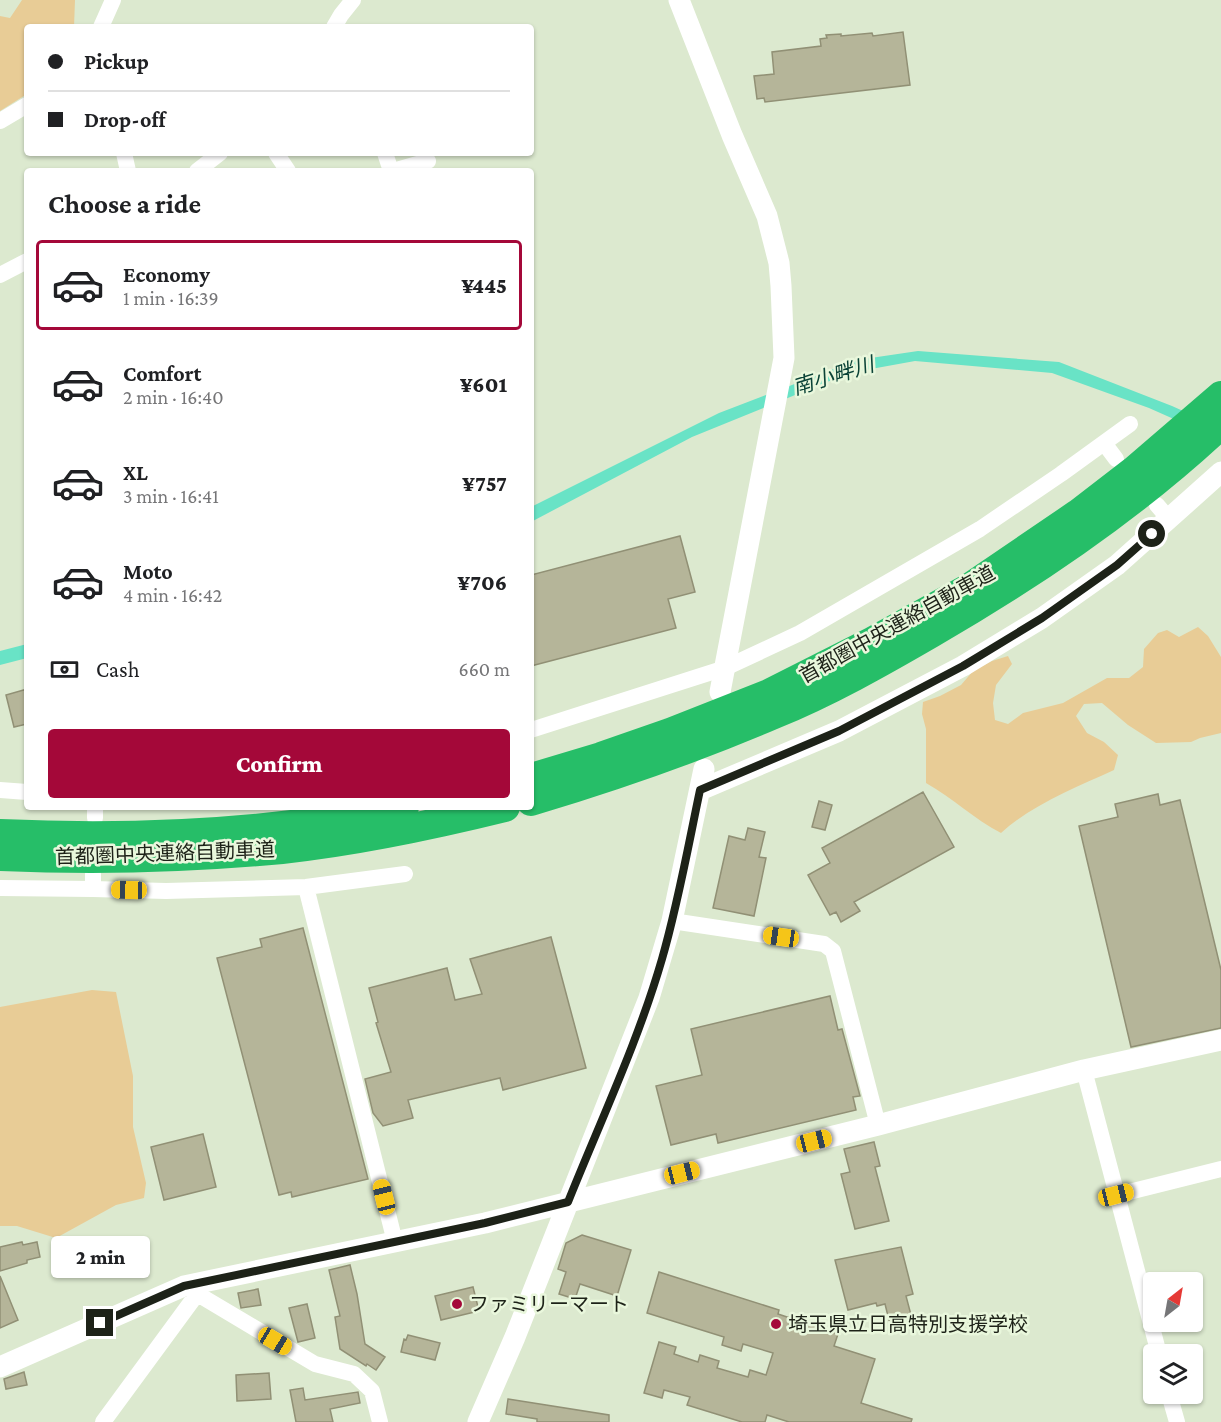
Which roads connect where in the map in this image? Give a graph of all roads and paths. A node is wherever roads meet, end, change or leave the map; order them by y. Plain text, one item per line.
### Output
1 (113, 0) edge
2 (679, 0) edge
3 (101, 24) edge
4 (24, 107) edge
5 (0, 121) edge
6 (216, 156) edge
7 (428, 161) dead end
8 (201, 168) edge
9 (403, 168) edge
10 (24, 263) edge
11 (0, 275) edge
12 (1207, 420) edge
13 (1130, 424) dead end
14 (1104, 443) junction
15 (1116, 459) dead end
16 (1221, 472) edge
17 (725, 668) junction
18 (720, 692) dead end
19 (534, 729) edge
20 (704, 769) dead end
21 (534, 777) edge
22 (0, 790) edge
23 (700, 790) junction
24 (24, 792) edge
25 (534, 800) edge
26 (385, 810) edge
27 (491, 810) edge
28 (0, 834) edge
29 (0, 856) edge
30 (405, 874) dead end
31 (306, 887) junction
32 (0, 888) edge
33 (672, 921) junction
34 (1221, 1040) edge
35 (1084, 1070) junction
36 (878, 1125) junction
37 (1221, 1169) edge
38 (1116, 1195) junction
39 (568, 1202) junction
40 (396, 1242) junction
41 (190, 1290) junction
42 (1156, 1344) edge
43 (0, 1367) edge
44 (1172, 1404) edge
45 (103, 1422) edge
46 (380, 1422) edge
47 (478, 1422) edge
48 (1177, 1422) edge

1 - 3 street
2 - 17 street
4 - 5 street
6 - 8 street
7 - 9 street
10 - 11 street
12 - 21 highway, 首都圏中央連絡自動車道
12 - 25 highway, 首都圏中央連絡自動車道
13 - 14 street
14 - 15 street
14 - 17 street
16 - 23 street
17 - 18 street
17 - 19 street
20 - 23 street
22 - 24 street
23 - 33 street
26 - 28 highway, 首都圏中央連絡自動車道
27 - 29 highway, 首都圏中央連絡自動車道
30 - 31 street
31 - 32 street
31 - 40 street
33 - 36 street
33 - 39 street
34 - 35 street
35 - 36 street
35 - 38 street
36 - 39 street
37 - 38 street
38 - 42 street
39 - 40 street
39 - 47 street
40 - 41 street
41 - 43 street
41 - 45 street
41 - 46 street
44 - 48 street

